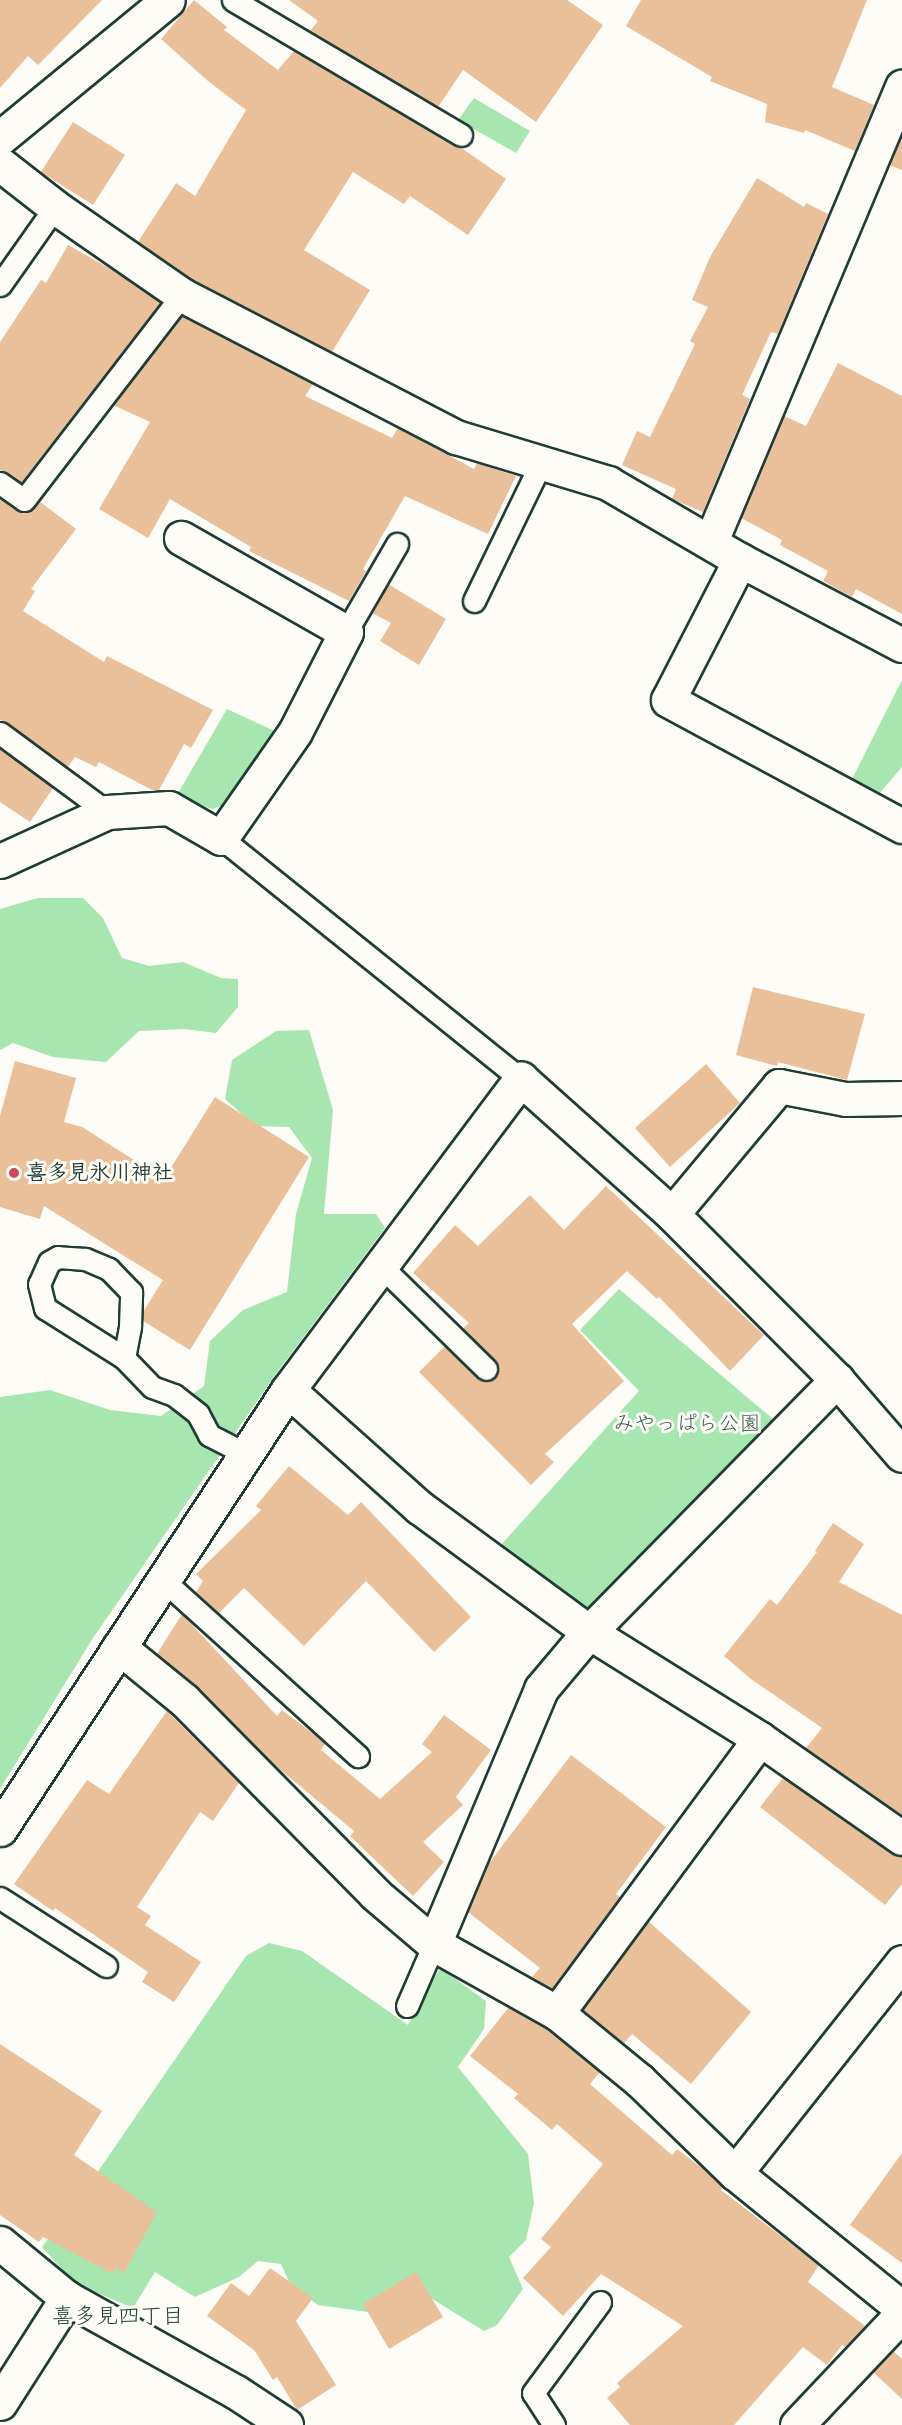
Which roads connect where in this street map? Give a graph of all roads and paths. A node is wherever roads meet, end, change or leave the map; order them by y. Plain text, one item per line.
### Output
1 (168, 0) edge
2 (233, 0) edge
3 (902, 87) edge
4 (461, 135) dead end
5 (0, 138) edge
6 (0, 164) edge
7 (55, 207) junction
8 (0, 285) edge
9 (182, 295) junction
10 (541, 463) junction
11 (0, 483) edge
12 (181, 538) dead end
13 (711, 541) junction
14 (397, 544) dead end
15 (740, 560) junction
16 (474, 601) dead end
17 (346, 632) junction
18 (902, 645) edge
19 (0, 733) edge
20 (107, 812) junction
21 (902, 826) edge
22 (221, 838) junction
23 (0, 861) edge
24 (521, 1079) junction
25 (902, 1098) edge
26 (672, 1214) junction
27 (381, 1266) junction
28 (124, 1358) junction
29 (486, 1370) dead end
30 (837, 1380) junction
31 (288, 1390) junction
32 (246, 1454) junction
33 (902, 1455) edge
34 (163, 1580) junction
35 (588, 1632) junction
36 (119, 1647) junction
37 (760, 1739) junction
38 (358, 1756) dead end
39 (0, 1829) edge
40 (902, 1838) edge
41 (0, 1898) edge
42 (434, 1944) junction
43 (902, 1962) edge
44 (106, 1966) dead end
45 (407, 2006) dead end
46 (556, 2013) junction
47 (735, 2173) junction
48 (0, 2243) edge
49 (67, 2298) junction
50 (600, 2302) dead end
51 (902, 2308) edge
52 (902, 2314) edge
53 (0, 2403) edge
54 (286, 2425) edge
55 (554, 2425) edge
56 (797, 2425) edge

1 - 5 street
2 - 4 lane
3 - 13 street
6 - 7 street
7 - 8 lane
7 - 9 street
9 - 10 street
9 - 11 lane
10 - 13 street
10 - 16 lane
12 - 17 street
13 - 15 street
14 - 17 lane
15 - 18 street
15 - 21 street
17 - 22 street
19 - 20 lane
20 - 22 street
20 - 23 street
22 - 24 lane
24 - 26 street
24 - 27 street
25 - 26 street
26 - 30 street
27 - 29 lane
27 - 31 street
28 - 28 lane
28 - 32 lane
30 - 33 street
30 - 35 street
31 - 32 street
31 - 35 street
32 - 34 street
34 - 36 street
34 - 38 lane
35 - 37 street
35 - 42 street
36 - 39 street
36 - 42 street
37 - 40 street
37 - 46 street
41 - 44 lane
42 - 45 lane
42 - 46 street
43 - 47 street
46 - 47 street
47 - 51 street
48 - 49 street
49 - 53 street
49 - 54 street
50 - 55 lane
52 - 56 street

